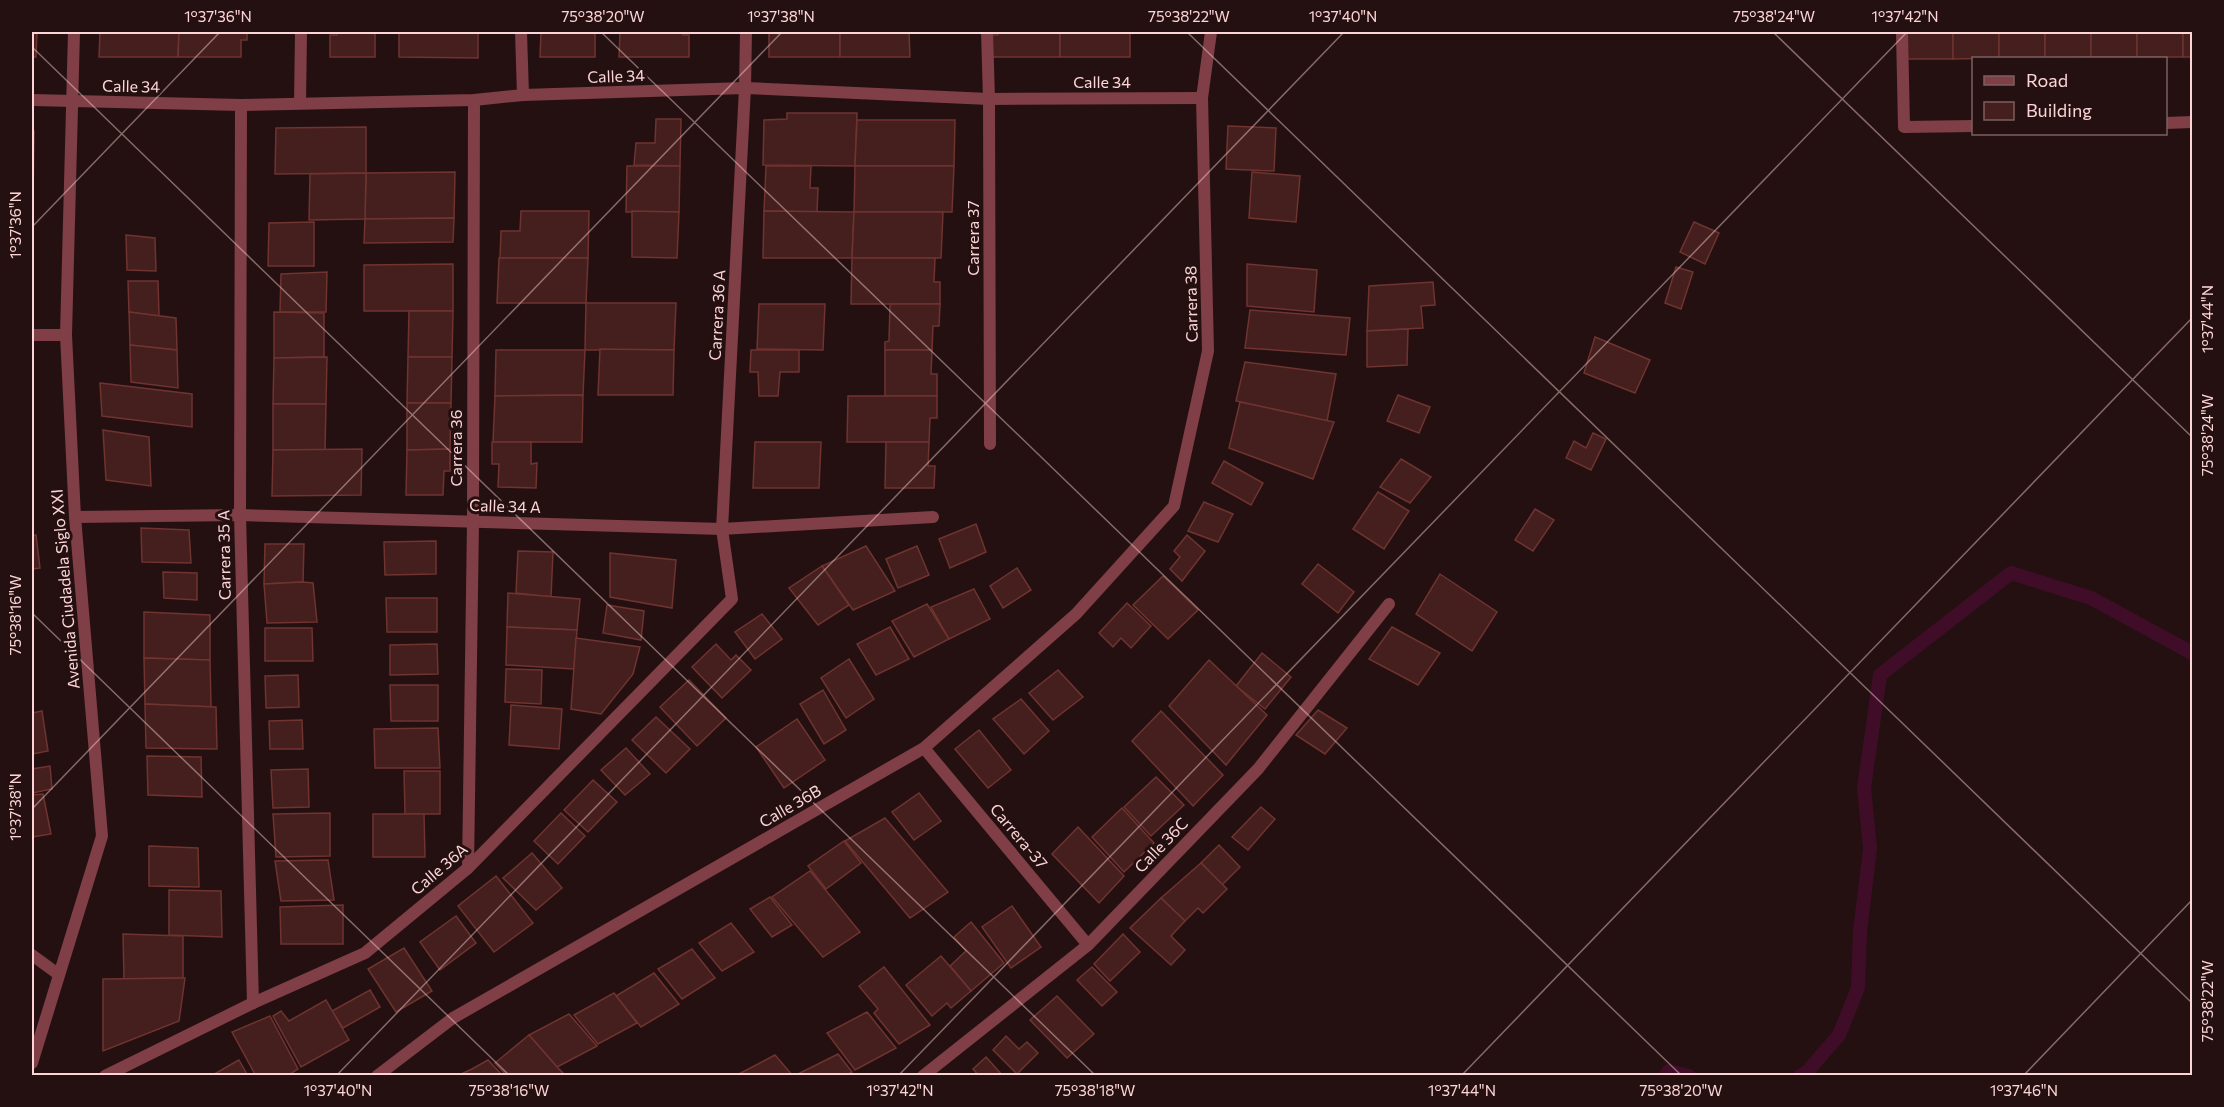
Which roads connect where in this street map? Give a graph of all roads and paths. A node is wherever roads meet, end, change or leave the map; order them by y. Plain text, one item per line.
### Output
1 (74, 32) edge
2 (301, 32) edge
3 (521, 32) edge
4 (746, 32) edge
5 (987, 32) edge
6 (1210, 32) edge
7 (1902, 32) edge
8 (745, 88) junction
9 (523, 95) junction
10 (1202, 98) junction
11 (989, 99) junction
12 (32, 100) edge
13 (474, 100) junction
14 (72, 102) junction
15 (300, 103) junction
16 (240, 105) junction
17 (2193, 122) edge
18 (2167, 123) edge
19 (1972, 126) edge
20 (32, 335) edge
21 (66, 335) junction
22 (990, 444) dead end
23 (1174, 506) joint
24 (240, 516) junction
25 (75, 517) junction
26 (933, 517) dead end
27 (473, 522) junction
28 (722, 529) junction
29 (732, 599) joint
30 (1389, 604) dead end
31 (924, 748) junction
32 (468, 868) junction
33 (1088, 945) junction
34 (32, 955) edge
35 (58, 974) junction
36 (253, 1003) junction
37 (32, 1063) edge
38 (105, 1076) edge
39 (377, 1076) edge
40 (923, 1076) edge

1 - 14 street, Avenida Ciudadela Siglo XXI
2 - 15 street
3 - 9 street
4 - 8 street, Carrera 36 A
5 - 11 street, Carrera 37
6 - 10 street, Carrera 38
7 - 19 street
8 - 9 street, Calle 34
8 - 11 street, Calle 34
8 - 28 street, Carrera 36 A
9 - 13 street, Calle 34
10 - 11 street, Calle 34
10 - 23 street, Carrera 38
11 - 22 street, Carrera 37
12 - 14 street, Calle 34
13 - 15 street, Calle 34
13 - 27 street, Carrera 36
14 - 16 street, Calle 34
14 - 21 street, Avenida Ciudadela Siglo XXI
15 - 16 street, Calle 34
16 - 24 street, Carrera 35 A
17 - 18 street
20 - 21 street
21 - 25 street, Avenida Ciudadela Siglo XXI
23 - 31 street, Calle 36B
24 - 25 street, Calle 34 A
24 - 27 street, Calle 34 A
24 - 36 street, Carrera 35 A
25 - 35 street, Avenida Ciudadela Siglo XXI
26 - 28 street, Calle 34 A
27 - 28 street, Calle 34 A
27 - 32 street, Carrera 36
28 - 29 street, Carrera 36 A
29 - 32 street, Calle 36A
30 - 33 street, Calle 36C
31 - 33 street, Carrera-37
31 - 39 street, Calle 36B
32 - 36 street, Calle 36A
33 - 40 street, Calle 36C
34 - 35 street
35 - 37 street, Avenida Ciudadela Siglo XXI
36 - 38 street, Calle 36A

